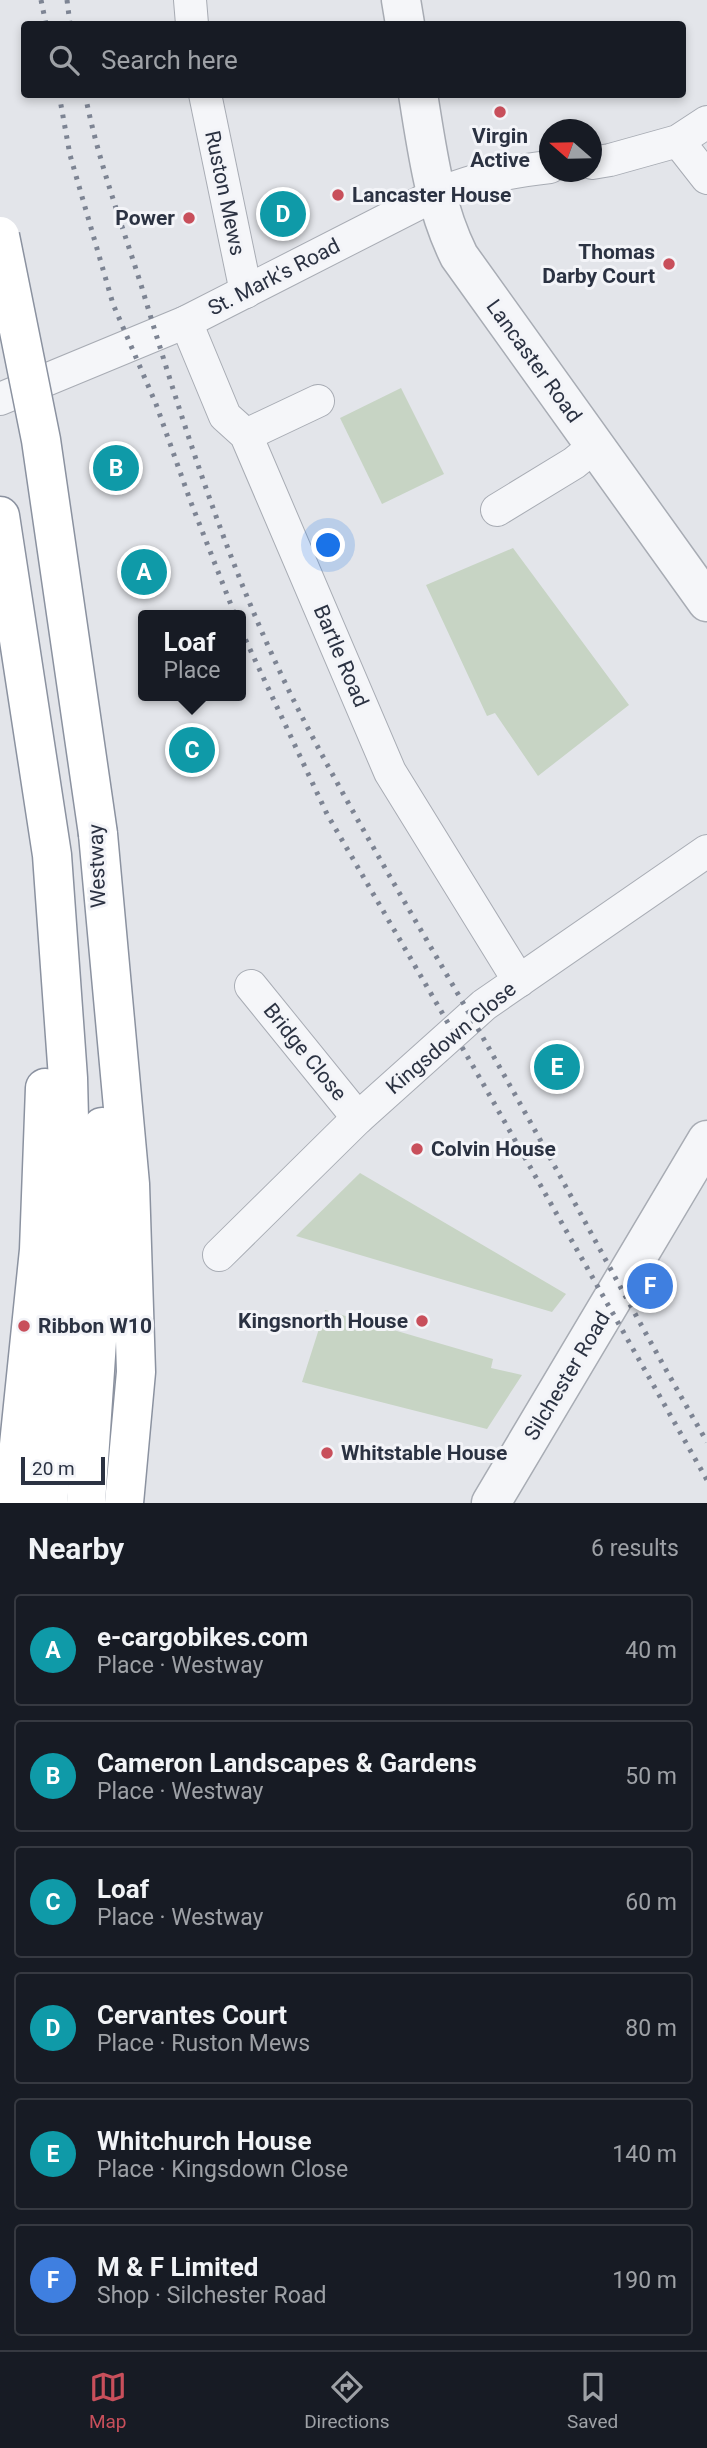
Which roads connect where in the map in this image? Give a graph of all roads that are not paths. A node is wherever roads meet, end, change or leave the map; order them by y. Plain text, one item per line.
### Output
1 (190, 0) edge
2 (401, 0) edge
3 (192, 21) edge
4 (404, 21) edge
5 (206, 98) edge
6 (419, 98) edge
7 (707, 122) edge
8 (678, 141) junction
9 (602, 161) edge
10 (539, 168) edge
11 (707, 178) edge
12 (436, 194) junction
13 (0, 236) edge
14 (246, 292) junction
15 (186, 322) junction
16 (0, 399) edge
17 (317, 401) dead end
18 (246, 435) junction
19 (594, 446) junction
20 (497, 510) dead end
21 (0, 516) edge
22 (707, 602) edge
23 (98, 834) junction
24 (707, 851) edge
25 (52, 855) junction
26 (519, 981) junction
27 (251, 986) dead end
28 (358, 1118) junction
29 (707, 1140) edge
30 (219, 1255) dead end
31 (13, 1503) edge
32 (48, 1503) edge
33 (86, 1503) edge
34 (124, 1503) edge
35 (491, 1503) edge

1 - 3 street
2 - 4 street
5 - 14 street, Ruston Mews
6 - 12 street, Lancaster Road
7 - 8 street
8 - 9 street
8 - 11 street
10 - 12 street, St. Mark's Road
12 - 14 street, St. Mark's Road
12 - 19 street, Lancaster Road
13 - 23 highway, Westway, bridge
14 - 15 street, St. Mark's Road
15 - 16 street, St. Mark's Road
15 - 18 street, Bartle Road
17 - 18 street
18 - 26 street, Bartle Road
19 - 20 street
19 - 22 street, Lancaster Road
21 - 25 highway, Westway
23 - 33 highway, Westway
23 - 34 highway
24 - 26 street, Kingsdown Close
25 - 31 highway
25 - 32 highway, Westway
26 - 28 street, Kingsdown Close
27 - 28 street, Bridge Close
28 - 30 street, Kingsdown Close
29 - 35 street, Silchester Road

